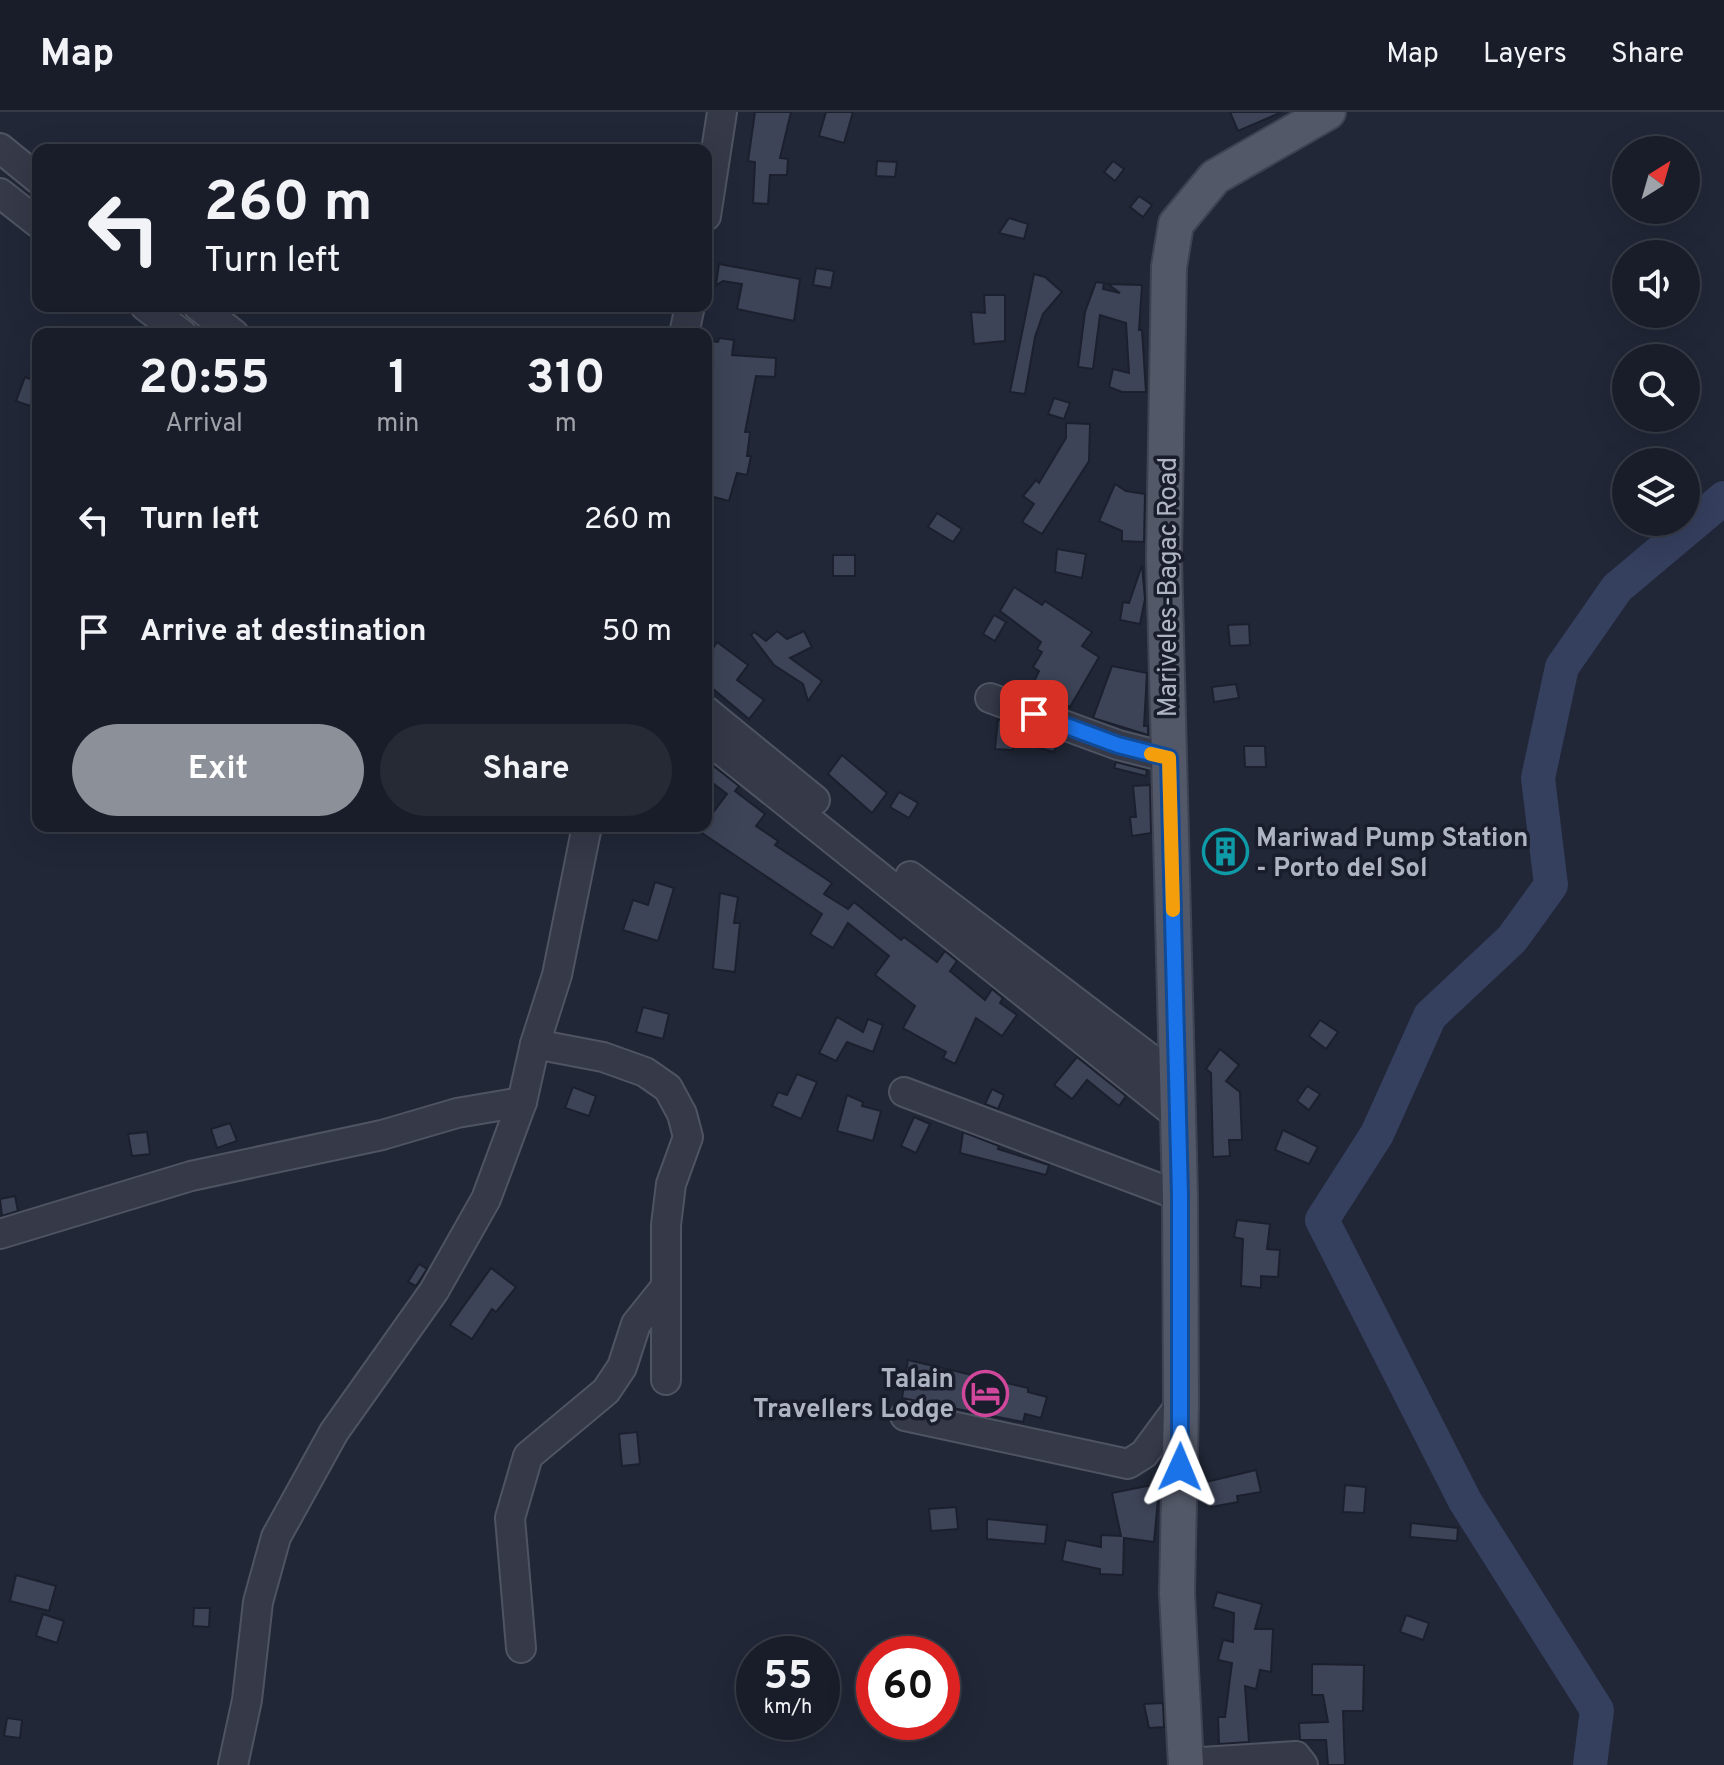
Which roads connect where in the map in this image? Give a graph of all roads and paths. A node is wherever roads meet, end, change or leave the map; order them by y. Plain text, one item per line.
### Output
1 (722, 112) edge
2 (1328, 112) edge
3 (0, 148) edge
4 (32, 174) edge
5 (712, 177) edge
6 (0, 193) edge
7 (32, 218) edge
8 (153, 312) edge
9 (206, 312) edge
10 (174, 328) edge
11 (226, 328) edge
12 (990, 698) dead end
13 (712, 716) edge
14 (712, 743) edge
15 (1169, 758) junction
16 (586, 832) edge
17 (535, 1044) junction
18 (1177, 1079) junction
19 (904, 1092) dead end
20 (522, 1102) junction
21 (1177, 1115) junction
22 (1180, 1196) junction
23 (0, 1234) edge
24 (664, 1289) junction
25 (666, 1380) dead end
26 (1181, 1404) junction
27 (905, 1416) dead end
28 (521, 1648) dead end
29 (1186, 1764) edge
30 (233, 1765) edge
31 (1303, 1765) edge

1 - 5 street
2 - 15 main road, Mariveles-Bagac Road
3 - 4 street
6 - 7 street
8 - 10 street
9 - 11 street
12 - 15 street
13 - 18 street
14 - 21 street
15 - 18 main road, Mariveles-Bagac Road
16 - 17 street
17 - 20 street
17 - 24 street
18 - 21 main road, Mariveles-Bagac Road
19 - 22 street
20 - 23 street
20 - 30 street
21 - 22 main road, Mariveles-Bagac Road
22 - 26 main road, Mariveles-Bagac Road
24 - 25 street
24 - 28 street
26 - 27 street
26 - 29 main road, Mariveles-Bagac Road
29 - 31 street

